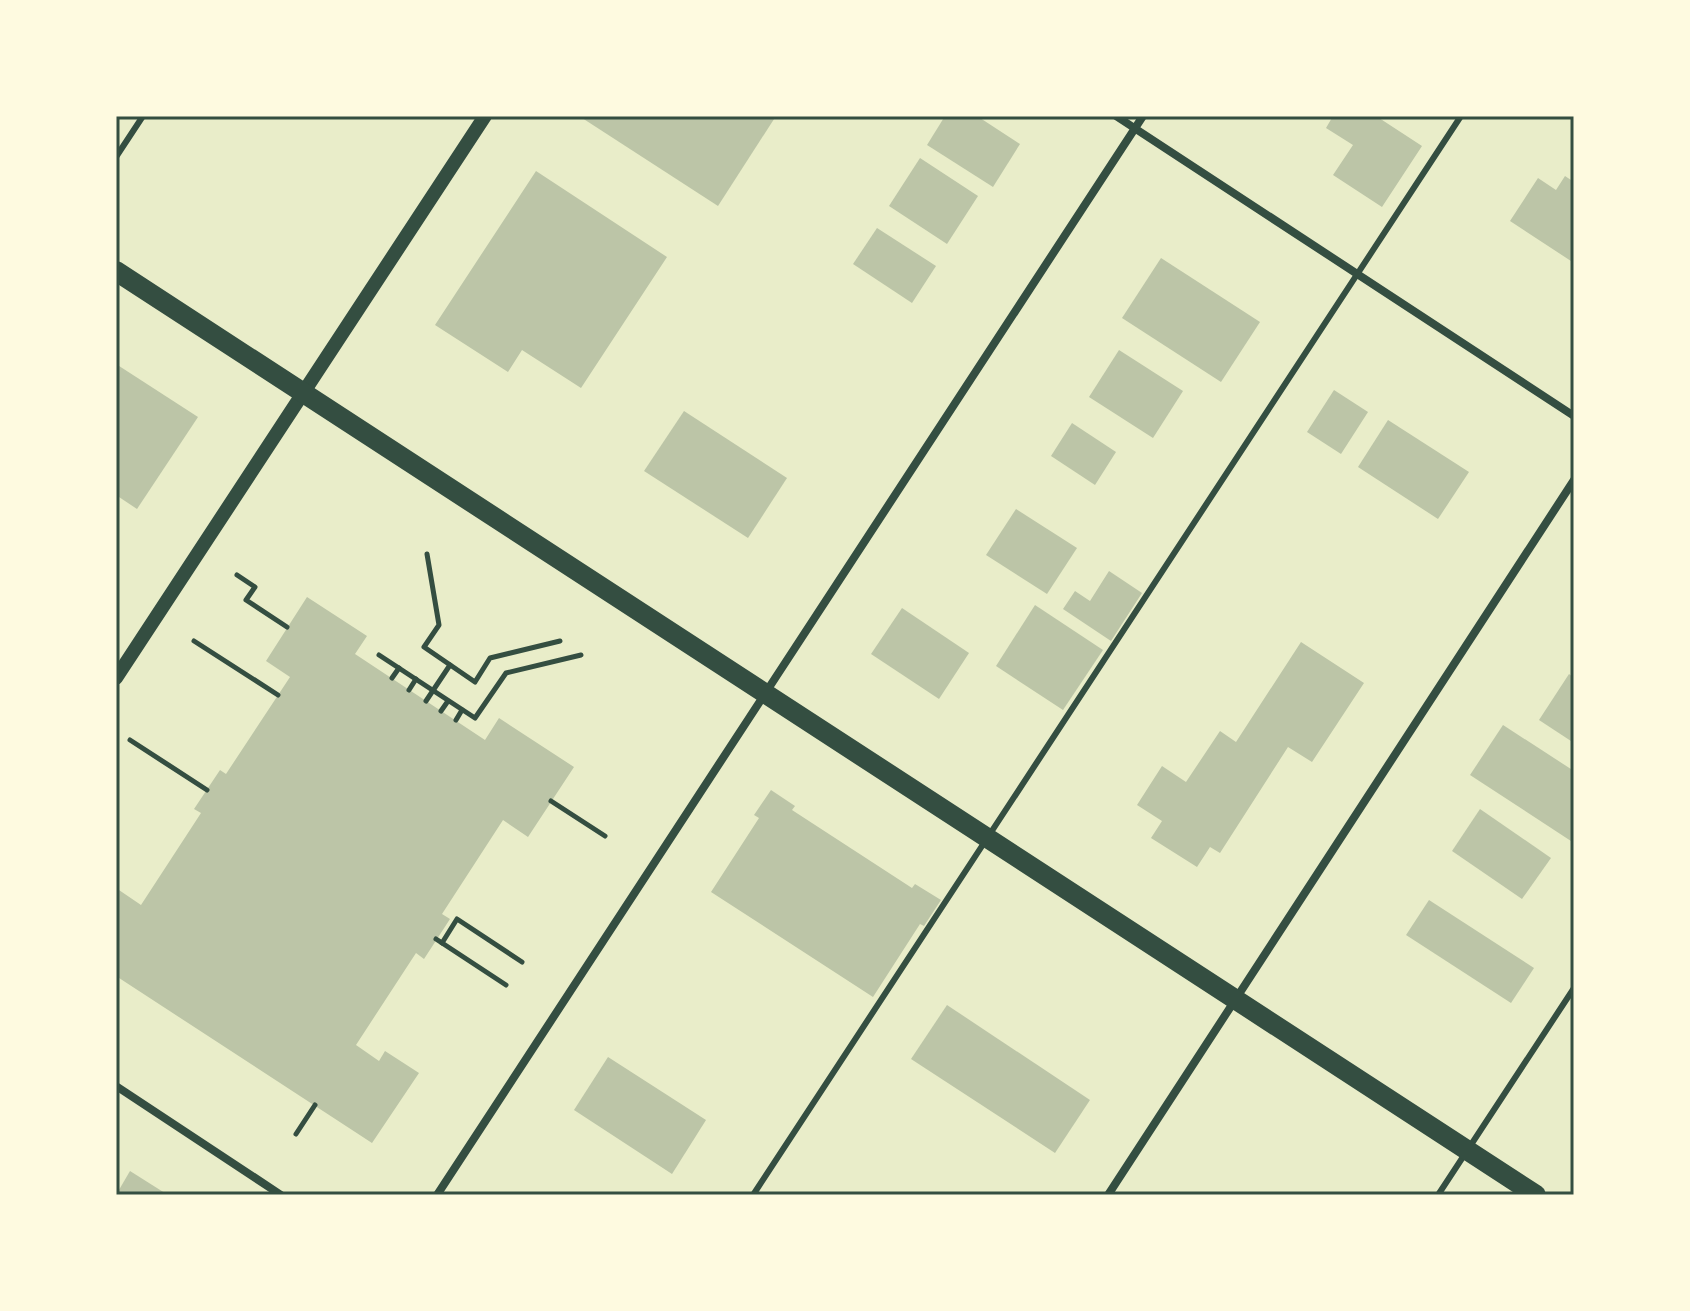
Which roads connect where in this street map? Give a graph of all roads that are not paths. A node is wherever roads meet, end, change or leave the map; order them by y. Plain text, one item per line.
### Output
1 (143, 116) edge
2 (485, 116) edge
3 (1116, 116) edge
4 (1143, 116) edge
5 (1461, 116) edge
6 (1134, 128) junction
7 (116, 157) edge
8 (116, 271) edge
9 (1357, 274) junction
10 (304, 393) junction
11 (1574, 416) edge
12 (1574, 480) edge
13 (116, 678) edge
14 (765, 693) junction
15 (986, 838) junction
16 (1574, 988) edge
17 (1236, 999) junction
18 (116, 1086) edge
19 (1467, 1150) junction
20 (281, 1195) edge
21 (437, 1195) edge
22 (753, 1195) edge
23 (1108, 1195) edge
24 (1438, 1195) edge
25 (1536, 1195) edge

1 - 7 lane
2 - 10 street
3 - 6 street
4 - 6 street
5 - 9 lane
6 - 9 street
6 - 14 street
8 - 10 main road
9 - 11 street
9 - 15 lane
10 - 13 street
10 - 14 main road
12 - 17 street
14 - 15 main road
14 - 21 street
15 - 17 main road
15 - 22 lane
16 - 19 lane
17 - 19 main road
17 - 23 street
18 - 20 street
19 - 24 lane
19 - 25 main road

